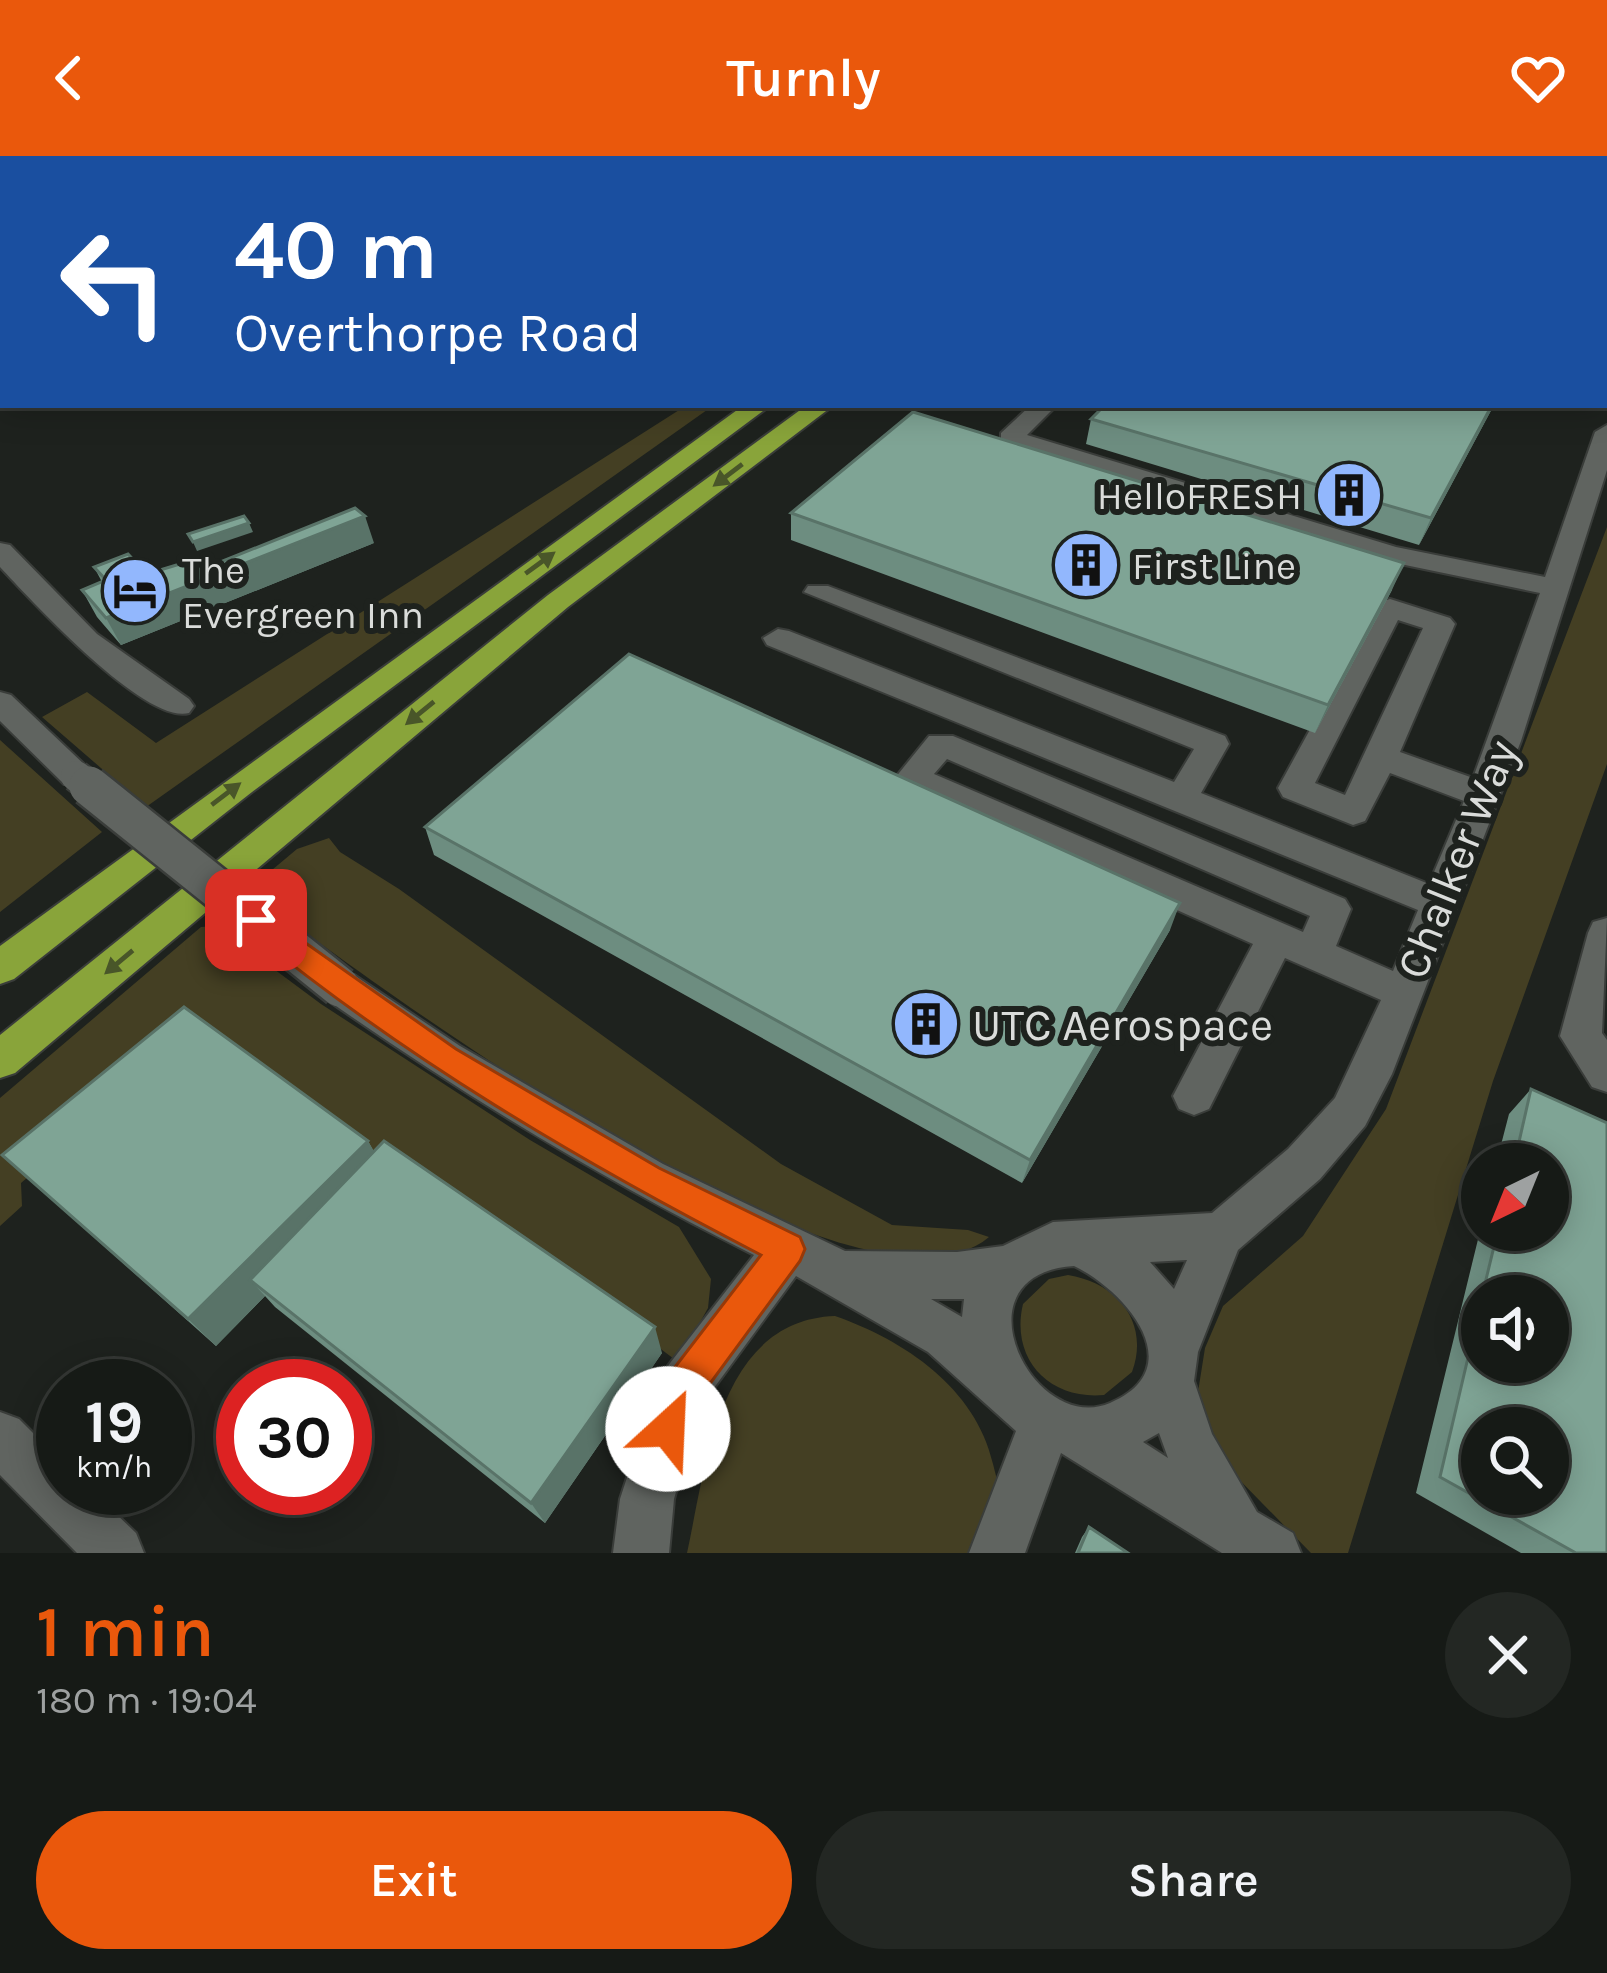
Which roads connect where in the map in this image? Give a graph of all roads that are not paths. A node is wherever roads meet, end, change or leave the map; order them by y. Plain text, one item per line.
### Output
1 (754, 408) edge
2 (818, 408) edge
3 (1042, 408) edge
4 (1607, 432) edge
5 (0, 550) edge
6 (1557, 588) junction
7 (818, 592) dead end
8 (778, 638) dead end
9 (0, 702) edge
10 (178, 706) dead end
11 (1381, 757) junction
12 (1481, 794) junction
13 (1181, 798) junction
14 (1438, 903) junction
15 (1607, 933) edge
16 (1294, 945) junction
17 (0, 968) edge
18 (1402, 992) junction
19 (0, 1060) edge
20 (1607, 1074) edge
21 (1194, 1096) dead end
22 (1221, 1235) junction
23 (1082, 1246) junction
24 (788, 1249) junction
25 (1005, 1269) junction
26 (842, 1274) junction
27 (1170, 1366) junction
28 (1049, 1420) junction
29 (0, 1438) edge
30 (1255, 1540) edge
31 (116, 1553) edge
32 (641, 1553) edge
33 (997, 1553) edge

17 -> 1 highway
2 -> 19 highway
3 - 6 street
4 - 6 street, Chalker Way
5 - 10 street
6 - 12 street, Chalker Way
7 - 13 street
8 - 13 street
9 - 24 street, bridge
11 - 11 street
11 - 12 street
12 - 14 street, Chalker Way
13 - 14 street
14 - 18 street, Chalker Way
15 - 20 street
16 - 16 street
16 - 18 street
16 - 21 street
18 - 22 street, Chalker Way
22 - 23 street
22 - 27 street, Chalker Way
23 - 25 street
23 - 27 street
24 - 26 street
24 - 32 street
25 - 26 street
25 - 28 street
26 - 28 street
27 - 28 street
27 - 30 street
28 - 30 street
28 - 33 street
29 - 31 street

